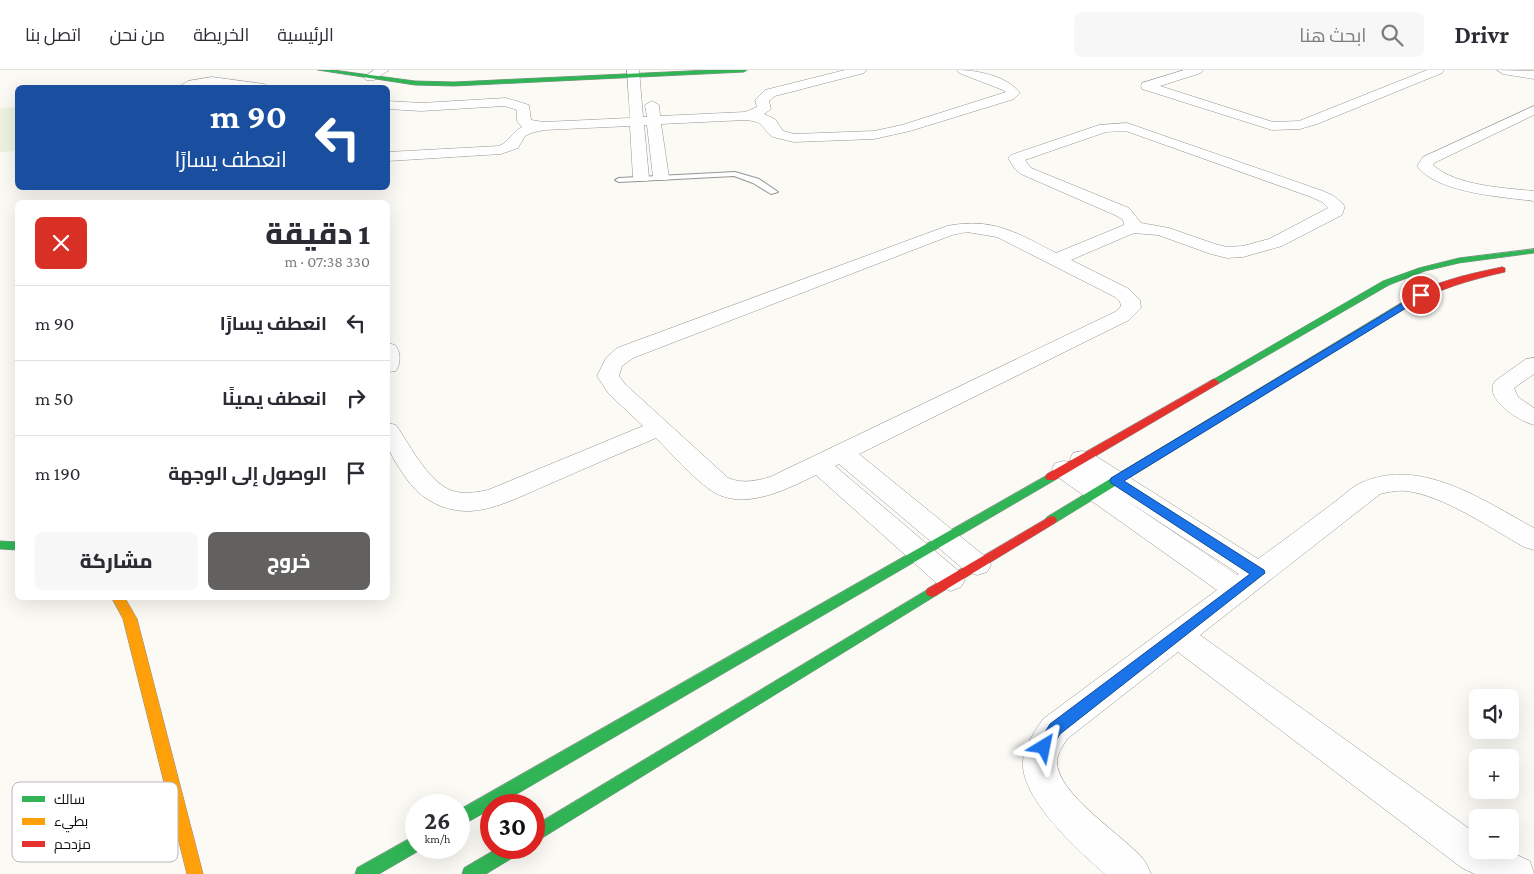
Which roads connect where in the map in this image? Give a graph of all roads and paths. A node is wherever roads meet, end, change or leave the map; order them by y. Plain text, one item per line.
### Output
1 (321, 70) edge
2 (744, 70) edge
3 (860, 70) edge
4 (963, 70) edge
5 (1197, 70) edge
6 (1438, 70) edge
7 (1503, 70) edge
8 (373, 72) edge
9 (630, 72) edge
10 (1534, 75) edge
11 (649, 81) edge
12 (190, 85) edge
13 (245, 85) edge
14 (390, 105) edge
15 (1530, 115) edge
16 (745, 116) junction
17 (654, 120) junction
18 (637, 121) junction
19 (544, 126) junction
20 (390, 158) edge
21 (661, 177) junction
22 (641, 178) junction
23 (619, 180) dead end
24 (774, 192) dead end
25 (1534, 196) edge
26 (1131, 228) junction
27 (1534, 251) edge
28 (1055, 260) junction
29 (1514, 269) dead end
30 (1534, 364) edge
31 (1534, 418) edge
32 (659, 428) junction
33 (390, 433) edge
34 (842, 453) junction
35 (818, 464) junction
36 (1073, 464) junction
37 (1106, 486) junction
38 (945, 538) junction
39 (1534, 540) edge
40 (0, 546) edge
41 (15, 546) edge
42 (919, 553) junction
43 (977, 564) junction
44 (951, 580) junction
45 (1248, 582) junction
46 (120, 600) edge
47 (1178, 635) junction
48 (172, 782) edge
49 (178, 807) edge
50 (470, 813) edge
51 (545, 828) edge
52 (405, 849) edge
53 (495, 859) edge
54 (195, 874) edge
55 (363, 874) edge
56 (470, 874) edge
57 (1132, 874) edge
58 (1517, 874) edge

1 - 8 street
2 - 11 street
3 - 16 street
4 - 16 street
5 - 6 street
7 - 10 street
8 - 9 street
9 - 11 street
9 - 18 street
11 - 17 street
12 - 13 street
14 - 19 street
15 - 25 street
16 - 17 street
17 - 18 street
17 - 21 street
18 - 19 street
18 - 22 street
19 - 20 street
21 - 22 lane
21 - 24 lane
22 - 23 lane
26 - 26 street
26 - 28 street
27 - 36 street
28 - 32 street
28 - 34 street
29 - 37 street
30 - 31 street
32 - 33 street
32 - 35 street
34 - 35 street
34 - 38 street
35 - 42 street
36 - 37 street
36 - 38 street
37 - 43 street
37 - 45 street
38 - 42 street
38 - 43 street
39 - 45 street
40 - 41 street
42 - 44 street
42 - 50 street
43 - 44 street
44 - 51 street
45 - 47 street
46 - 48 street
47 - 57 street
47 - 58 street
49 - 54 street
52 - 55 street
53 - 56 street

